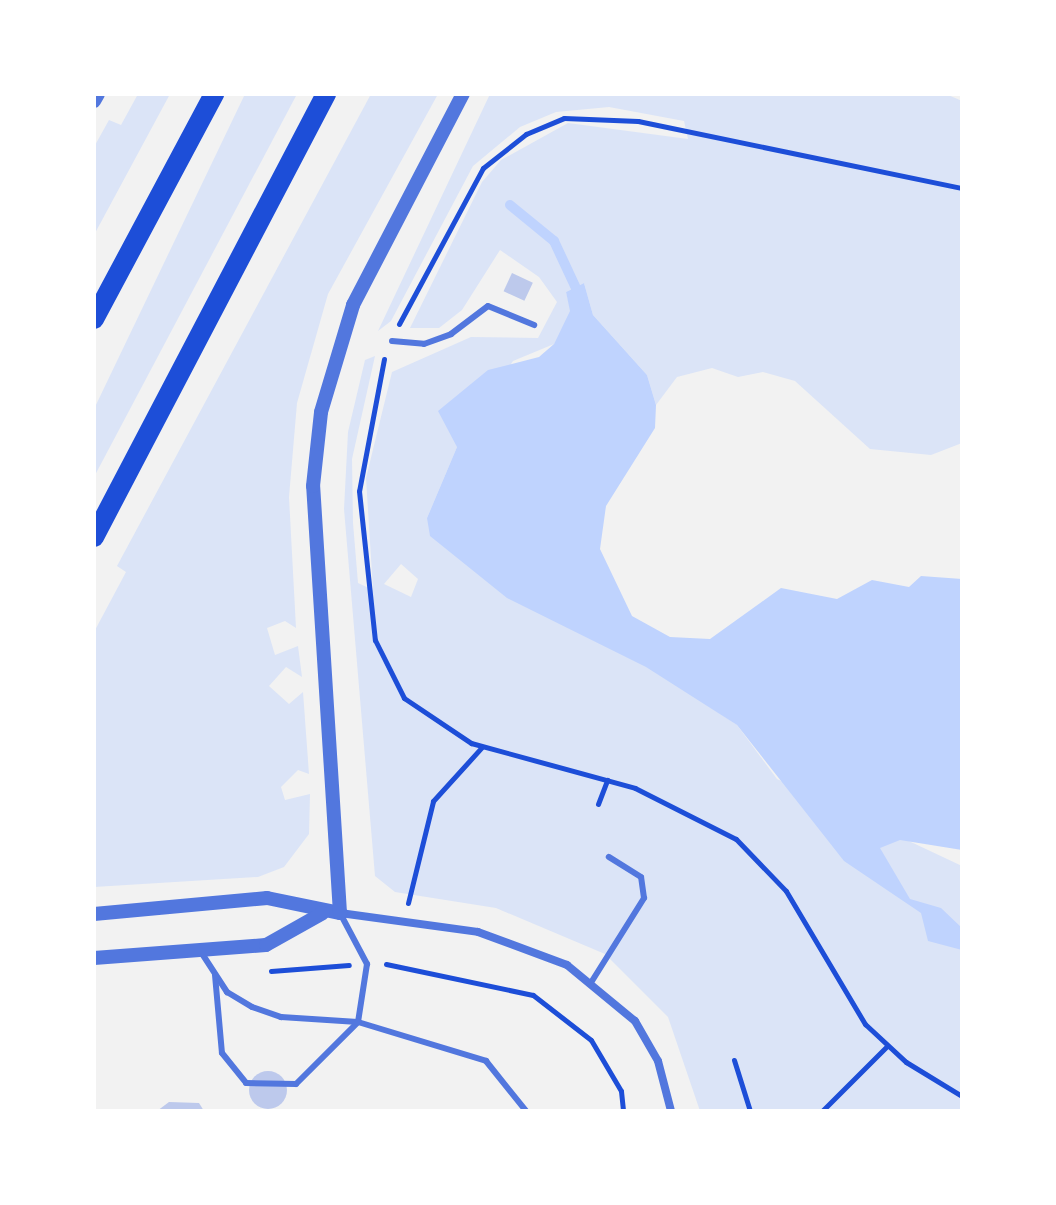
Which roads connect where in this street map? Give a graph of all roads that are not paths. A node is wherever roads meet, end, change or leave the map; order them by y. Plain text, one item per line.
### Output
1 (98, 94) edge
2 (214, 94) edge
3 (326, 94) edge
4 (463, 94) edge
5 (94, 101) edge
6 (94, 319) edge
7 (534, 325) dead end
8 (392, 341) road end
9 (94, 537) edge
10 (609, 857) dead end
11 (323, 913) junction
12 (340, 913) junction
13 (94, 914) edge
14 (199, 950) junction
15 (94, 958) edge
16 (215, 975) junction
17 (592, 981) junction
18 (358, 1022) junction
19 (526, 1111) edge
20 (671, 1111) edge

1 - 5 street
2 - 6 main road
3 - 9 main road
4 - 12 street
7 - 8 lane
10 - 17 lane
11 - 12 street
11 - 13 street
11 - 14 street
12 - 17 street
12 - 18 lane
14 - 15 street
14 - 16 lane
16 - 18 lane
16 - 18 lane
17 - 20 street
18 - 19 lane

